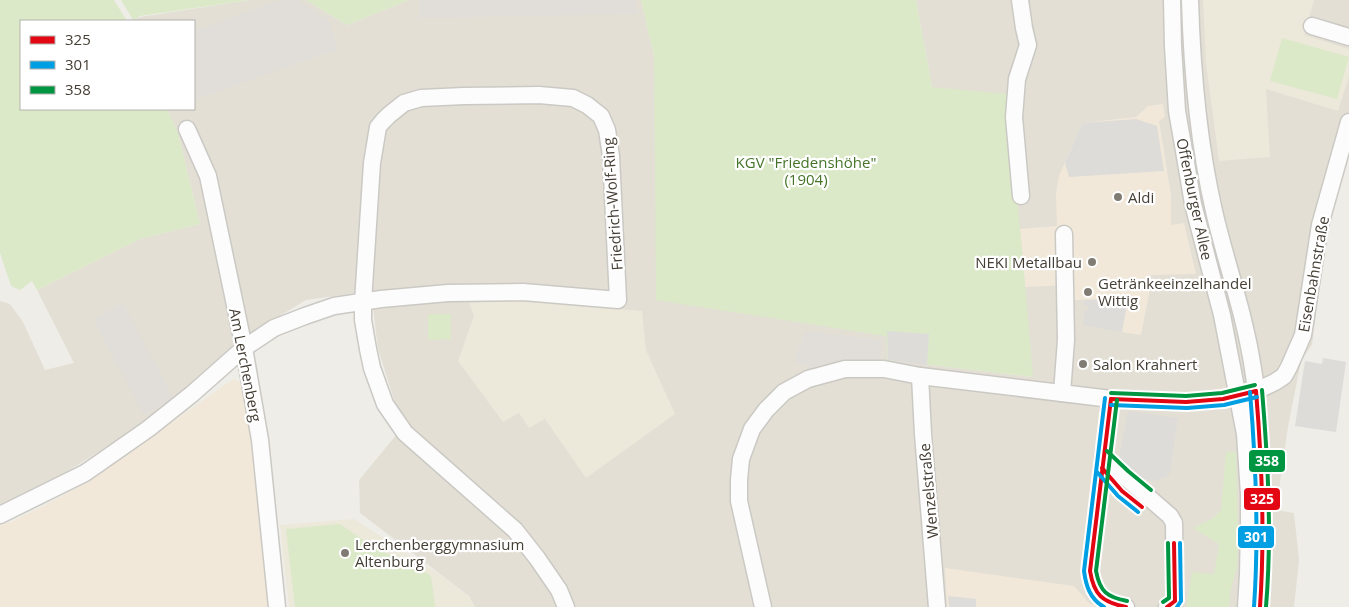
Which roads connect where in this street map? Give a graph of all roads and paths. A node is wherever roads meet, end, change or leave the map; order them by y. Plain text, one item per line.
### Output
1 (1020, 0) edge
2 (1172, 0) edge
3 (1190, 0) edge
4 (1312, 26) dead end
5 (1349, 37) edge
6 (1177, 111) junction
7 (1198, 122) junction
8 (1349, 122) edge
9 (187, 129) dead end
10 (1021, 196) dead end
11 (1064, 234) dead end
12 (363, 302) junction
13 (244, 348) junction
14 (920, 376) junction
15 (1256, 390) junction
16 (1062, 393) junction
17 (1238, 396) junction
18 (1110, 399) junction
19 (1103, 455) junction
20 (0, 515) edge
21 (277, 607) edge
22 (566, 607) edge
23 (763, 607) edge
24 (937, 607) edge
25 (1126, 607) edge
26 (1168, 607) edge
27 (1246, 607) edge
28 (1260, 607) edge

1 - 10 street
2 - 6 street, Offenburger Allee
3 - 7 street, Offenburger Allee
4 - 5 street
6 - 7 street
6 - 17 street, Offenburger Allee
7 - 15 street, Offenburger Allee
8 - 15 street, Eisenbahnstraße
9 - 13 street, Am Lerchenberg
11 - 16 street
12 - 12 street, Friedrich-Wolf-Ring
12 - 13 street
12 - 22 street
13 - 20 street
13 - 21 street, Am Lerchenberg
14 - 16 street, Eisenbahnstraße
14 - 23 street, Eisenbahnstraße
14 - 24 street, Wenzelstraße
15 - 17 street, Eisenbahnstraße
15 - 28 street, Offenburger Allee
16 - 18 street, Eisenbahnstraße
17 - 18 street, Eisenbahnstraße
17 - 27 street, Offenburger Allee
18 - 19 street
19 - 25 street
19 - 26 street

